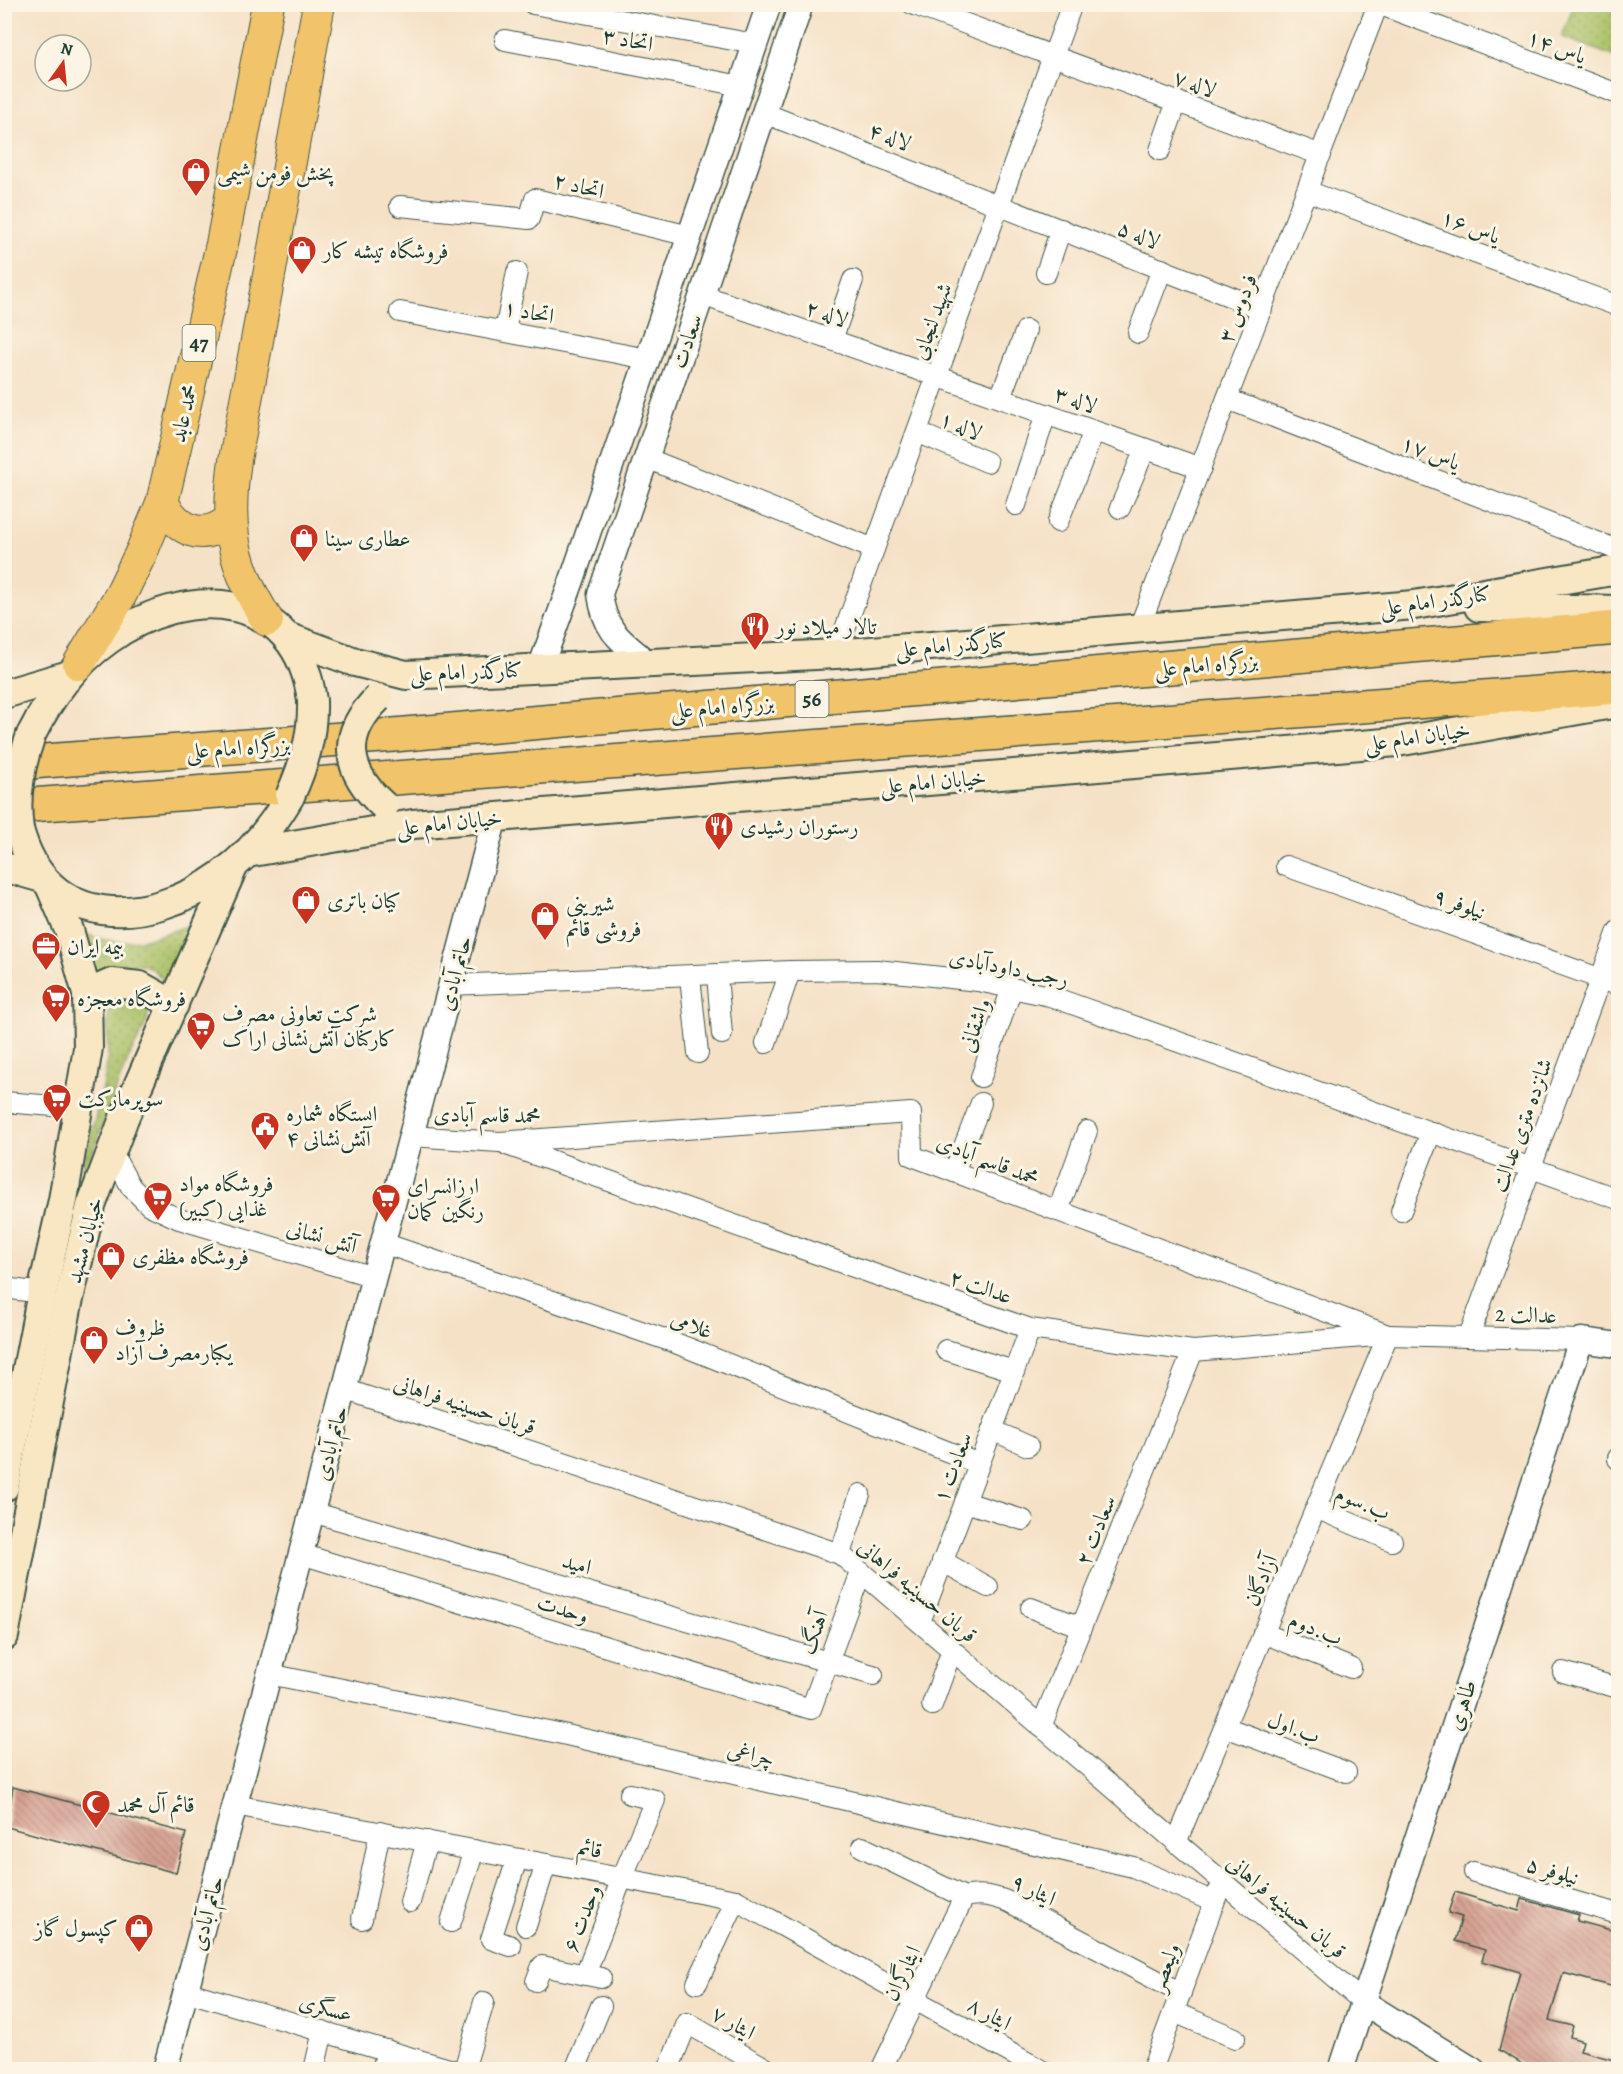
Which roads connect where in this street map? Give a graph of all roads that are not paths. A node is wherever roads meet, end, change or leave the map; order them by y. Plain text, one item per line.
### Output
1 (268, 4) edge
2 (319, 4) edge
3 (533, 4) edge
4 (769, 4) edge
5 (801, 4) edge
6 (912, 4) edge
7 (1072, 4) edge
8 (1378, 5) edge
9 (505, 40) dead end
10 (755, 44) junction
11 (1053, 56) junction
12 (741, 86) junction
13 (1618, 94) edge
14 (1177, 101) junction
15 (764, 113) junction
16 (1160, 150) dead end
17 (1321, 155) junction
18 (1307, 191) junction
19 (999, 204) junction
20 (400, 206) dead end
21 (1061, 229) junction
22 (690, 236) junction
23 (1162, 269) junction
24 (517, 272) dead end
25 (1046, 273) dead end
26 (853, 280) dead end
27 (702, 295) junction
28 (1618, 306) edge
29 (1262, 309) junction
30 (400, 312) dead end
31 (1026, 330) dead end
32 (505, 331) junction
33 (1138, 333) dead end
34 (832, 340) junction
35 (648, 359) junction
36 (937, 376) junction
37 (1000, 398) junction
38 (1227, 399) junction
39 (1046, 414) junction
40 (1094, 431) junction
41 (916, 432) junction
42 (1145, 449) junction
43 (646, 458) junction
44 (987, 462) dead end
45 (1201, 468) junction
46 (162, 503) junction
47 (1016, 505) dead end
48 (1120, 508) dead end
49 (230, 520) junction
50 (1058, 522) dead end
51 (874, 549) junction
52 (1618, 550) edge
53 (1618, 570) edge
54 (571, 583) junction
55 (600, 594) junction
56 (1414, 605) junction
57 (1618, 610) edge
58 (277, 628) junction
59 (1139, 628) junction
60 (1618, 628) edge
61 (836, 654) junction
62 (648, 663) junction
63 (540, 668) junction
64 (74, 670) junction
65 (406, 675) junction
66 (1618, 687) edge
67 (4, 694) edge
68 (1618, 703) edge
69 (4, 764) edge
70 (495, 817) junction
71 (12, 818) edge
72 (412, 824) junction
73 (241, 859) junction
74 (1286, 866) dead end
75 (4, 867) edge
76 (47, 883) junction
77 (1618, 932) edge
78 (790, 971) junction
79 (717, 975) junction
80 (690, 976) junction
81 (1610, 982) edge
82 (450, 985) junction
83 (1012, 988) junction
84 (87, 994) junction
85 (174, 1005) junction
86 (722, 1034) dead end
87 (766, 1043) dead end
88 (698, 1053) dead end
89 (981, 1077) dead end
90 (4, 1102) edge
91 (981, 1102) dead end
92 (79, 1108) junction
93 (1087, 1131) dead end
94 (1431, 1132) junction
95 (411, 1136) junction
96 (499, 1142) junction
97 (111, 1151) junction
98 (1531, 1168) junction
99 (954, 1172) junction
100 (1618, 1199) edge
101 (1058, 1211) junction
102 (1401, 1211) dead end
103 (383, 1243) junction
104 (374, 1277) junction
105 (4, 1287) edge
106 (42, 1293) junction
107 (1030, 1329) junction
108 (1388, 1335) junction
109 (1469, 1336) junction
110 (1581, 1340) junction
111 (1618, 1345) edge
112 (946, 1350) dead end
113 (1193, 1351) junction
114 (1014, 1371) junction
115 (344, 1389) junction
116 (992, 1431) junction
117 (1028, 1446) dead end
118 (8, 1447) edge
119 (979, 1464) junction
120 (4, 1487) edge
121 (860, 1494) dead end
122 (965, 1502) junction
123 (1316, 1508) junction
124 (312, 1512) junction
125 (1023, 1520) dead end
126 (1392, 1541) dead end
127 (301, 1554) junction
128 (840, 1554) junction
129 (942, 1561) junction
130 (861, 1572) junction
131 (988, 1587) dead end
132 (1031, 1608) dead end
133 (920, 1622) junction
134 (1081, 1627) junction
135 (1263, 1634) junction
136 (4, 1636) edge
137 (952, 1650) junction
138 (828, 1661) junction
139 (1351, 1668) dead end
140 (1563, 1672) dead end
141 (269, 1674) junction
142 (873, 1675) dead end
143 (1618, 1688) edge
144 (932, 1705) dead end
145 (811, 1709) joint
146 (1041, 1727) junction
147 (1224, 1727) junction
148 (1346, 1772) dead end
149 (630, 1794) dead end
150 (235, 1804) junction
151 (380, 1832) junction
152 (427, 1841) junction
153 (1176, 1843) junction
154 (862, 1846) dead end
155 (474, 1850) junction
156 (517, 1858) junction
157 (546, 1864) junction
158 (1474, 1872) dead end
159 (621, 1878) junction
160 (1222, 1882) junction
161 (963, 1897) junction
162 (736, 1900) junction
163 (410, 1902) dead end
164 (1214, 1902) junction
165 (1618, 1914) edge
166 (362, 1919) dead end
167 (452, 1922) dead end
168 (526, 1926) dead end
169 (511, 1946) dead end
170 (536, 1981) dead end
171 (697, 1983) dead end
172 (185, 1991) junction
173 (1180, 1993) junction
174 (915, 1999) junction
175 (484, 2002) dead end
176 (1363, 2002) junction
177 (601, 2006) dead end
178 (1174, 2012) junction
179 (323, 2031) junction
180 (1235, 2038) dead end
181 (387, 2050) junction
182 (165, 2070) edge
183 (314, 2070) edge
184 (382, 2070) edge
185 (453, 2070) edge
186 (464, 2070) edge
187 (575, 2070) edge
188 (668, 2070) edge
189 (769, 2070) edge
190 (881, 2070) edge
191 (1041, 2070) edge
192 (1152, 2070) edge
193 (1341, 2070) edge
194 (1473, 2070) edge

1 - 46 main road, محمد عابد / 47
2 - 49 main road, 47
3 - 10 street
4 - 10 street, سعادت
5 - 15 street, سعادت
6 - 11 street, لاله ۷
7 - 11 street, شهید لنجابی
8 - 13 street, یاس ۱۴
8 - 17 street, فردوس ۳
9 - 12 street, اتحاد ۳
10 - 12 street, سعادت
11 - 14 street, لاله ۷
11 - 19 street, شهید لنجابی
12 - 22 street, سعادت
14 - 16 street
14 - 17 street, لاله ۷
15 - 19 street, لاله ۴
15 - 27 street, سعادت
17 - 18 street, فردوس ۳
18 - 28 street, یاس ۱۶
18 - 29 street, فردوس ۳
19 - 21 street, لاله ۵
19 - 36 street, شهید لنجابی
20 - 22 street, اتحاد ۲
21 - 23 street, لاله ۵
21 - 25 street
22 - 35 street, سعادت
23 - 29 street, لاله ۵
23 - 33 street
24 - 32 street
26 - 34 street
27 - 34 street, لاله ۲
27 - 43 street, سعادت
29 - 38 street, فردوس ۳
30 - 32 street, اتحاد ۱
31 - 37 street
32 - 35 street, اتحاد ۱
34 - 36 street, لاله ۲
35 - 54 street, سعادت
36 - 37 street, لاله ۳
36 - 41 street, شهید لنجابی
37 - 39 street, لاله ۳
38 - 45 street, فردوس ۳
38 - 52 street, یاس ۱۷
39 - 40 street, لاله ۳
39 - 47 street
40 - 42 street, لاله ۳
40 - 50 street
41 - 44 street, لاله ۱
41 - 51 street, شهید لنجابی
42 - 45 street, لاله ۳
42 - 48 street
43 - 51 street
43 - 55 street, سعادت
45 - 59 street, فردوس ۳
46 - 49 main road
46 - 64 main road, محمد عابد / 47
49 - 58 main road, 47
51 - 61 street, شهید لنجابی
53 - 56 main road, کنارگذر امام علی
54 - 55 street
54 - 63 street, سعادت
55 - 62 street
56 - 57 main road, 47
56 - 59 main road, کنارگذر امام علی / 47
58 - 64 main road, 47
58 - 65 main road, کنارگذر امام علی / 47
58 - 73 main road, 47, bridge
59 - 61 main road, کنارگذر امام علی / 47
60 - 69 highway, بزرگراه امام علی / 56
61 - 62 main road, کنارگذر امام علی / 47
62 - 63 main road, کنارگذر امام علی / 47
63 - 65 main road, کنارگذر امام علی / 47
64 - 67 main road
64 - 71 main road, 47, bridge
65 - 72 main road, bridge
66 - 71 highway, بزرگراه امام علی / 56
68 - 70 main road, خیابان امام علی / 47
70 - 72 main road, خیابان امام علی / 47
70 - 82 street, حاتم آبادی
71 - 76 main road, 47
72 - 73 main road, خیابان امام علی / 47
73 - 76 main road, 47
73 - 85 main road, خیابان مشهد
74 - 81 street, نیلوفر ۹
75 - 76 main road
76 - 84 main road, خیابان مشهد
77 - 81 street, شانزده متری عدالت
78 - 79 street, رجب داودآبادی
78 - 83 street, رجب داودآبادی
78 - 87 street
79 - 80 street, رجب داودآبادی
79 - 86 street
80 - 82 street, رجب داودآبادی
80 - 88 street
81 - 98 street, شانزده متری عدالت
82 - 95 street, حاتم آبادی
83 - 89 street, واشقانی
83 - 94 street, رجب داودآبادی
84 - 85 main road
84 - 92 main road, خیابان مشهد
85 - 97 main road, خیابان مشهد
90 - 92 street
91 - 99 street
92 - 106 main road, خیابان مشهد
93 - 101 street
94 - 98 street, رجب داودآبادی
94 - 102 street
95 - 96 street, محمد قاسم آبادی
95 - 103 street, حاتم آبادی
96 - 99 street, محمد قاسم آبادی
96 - 107 street, عدالت ۲
97 - 104 street, آتش نشانی
97 - 136 main road, خیابان مشهد
98 - 100 street, رجب داودآبادی
98 - 109 street, شانزده متری عدالت
99 - 101 street, محمد قاسم آبادی
101 - 108 street, محمد قاسم آبادی
103 - 104 street, حاتم آبادی
103 - 119 street, غلامی
104 - 115 street, حاتم آبادی
105 - 106 street
106 - 118 main road, خیابان مشهد
107 - 113 street, عدالت ۲
107 - 114 street, سعادت ۱
108 - 109 street, عدالت ۲
108 - 113 street, عدالت ۲
108 - 123 street, آزادگان
109 - 110 street, عدالت 2
110 - 111 street
110 - 176 street, طاهری
112 - 114 street
113 - 134 street, سعادت ۲
114 - 116 street, سعادت ۱
115 - 124 street, حاتم آبادی
115 - 128 street, قربان حسینیه فراهانی
116 - 117 street
116 - 119 street, سعادت ۱
118 - 120 main road, خیابان مشهد
119 - 122 street, سعادت ۱
121 - 128 street
122 - 125 street
122 - 129 street, سعادت ۱
123 - 126 street, ب.سوم
123 - 135 street, آزادگان
124 - 127 street, حاتم آبادی
124 - 138 street, امید
127 - 141 street, حاتم آبادی
127 - 145 street, وحدت
128 - 130 street, قربان حسینیه فراهانی
129 - 131 street
129 - 133 street, سعادت ۱
130 - 133 street, قربان حسینیه فراهانی
130 - 138 street, آهنگ
132 - 134 street
133 - 137 street, قربان حسینیه فراهانی
134 - 146 street, سعادت ۲
135 - 139 street, ب.دوم
135 - 147 street, آزادگان
137 - 144 street
137 - 146 street, قربان حسینیه فراهانی
138 - 142 street, امید
138 - 145 street, آهنگ
140 - 143 street
141 - 150 street, حاتم آبادی
141 - 164 street, چراغی
146 - 153 street, قربان حسینیه فراهانی
147 - 148 street, ب.اول
147 - 153 street, آزادگان
149 - 159 street, وحدت ۶
150 - 151 street, قائم
150 - 172 street, حاتم آبادی
151 - 152 street, قائم
151 - 166 street
152 - 155 street, قائم
152 - 163 street
153 - 160 street, قربان حسینیه فراهانی
154 - 161 street
155 - 156 street, قائم
155 - 167 street
156 - 157 street, قائم
156 - 169 street
157 - 159 street, قائم
157 - 168 street
158 - 165 street, نیلوفر ۵
159 - 162 street, قائم
159 - 170 street, وحدت ۶
160 - 164 street, ولیعصر
160 - 176 street, قربان حسینیه فراهانی
161 - 173 street, ایثار ۹
161 - 174 street, ایثارگران
162 - 171 street
162 - 174 street, قائم
164 - 173 street, ولیعصر
172 - 179 street, عسگری
172 - 182 street, حاتم آبادی
173 - 178 street, ولیعصر
174 - 190 street, ایثارگران
174 - 191 street, ایثار ۸
175 - 186 street
176 - 193 street, طاهری
176 - 194 street
177 - 187 street
178 - 180 street
178 - 192 street, ولیعصر
179 - 181 street, عسگری
179 - 183 street
181 - 184 street
181 - 185 street, عسگری
188 - 189 street, ایثار ۷

